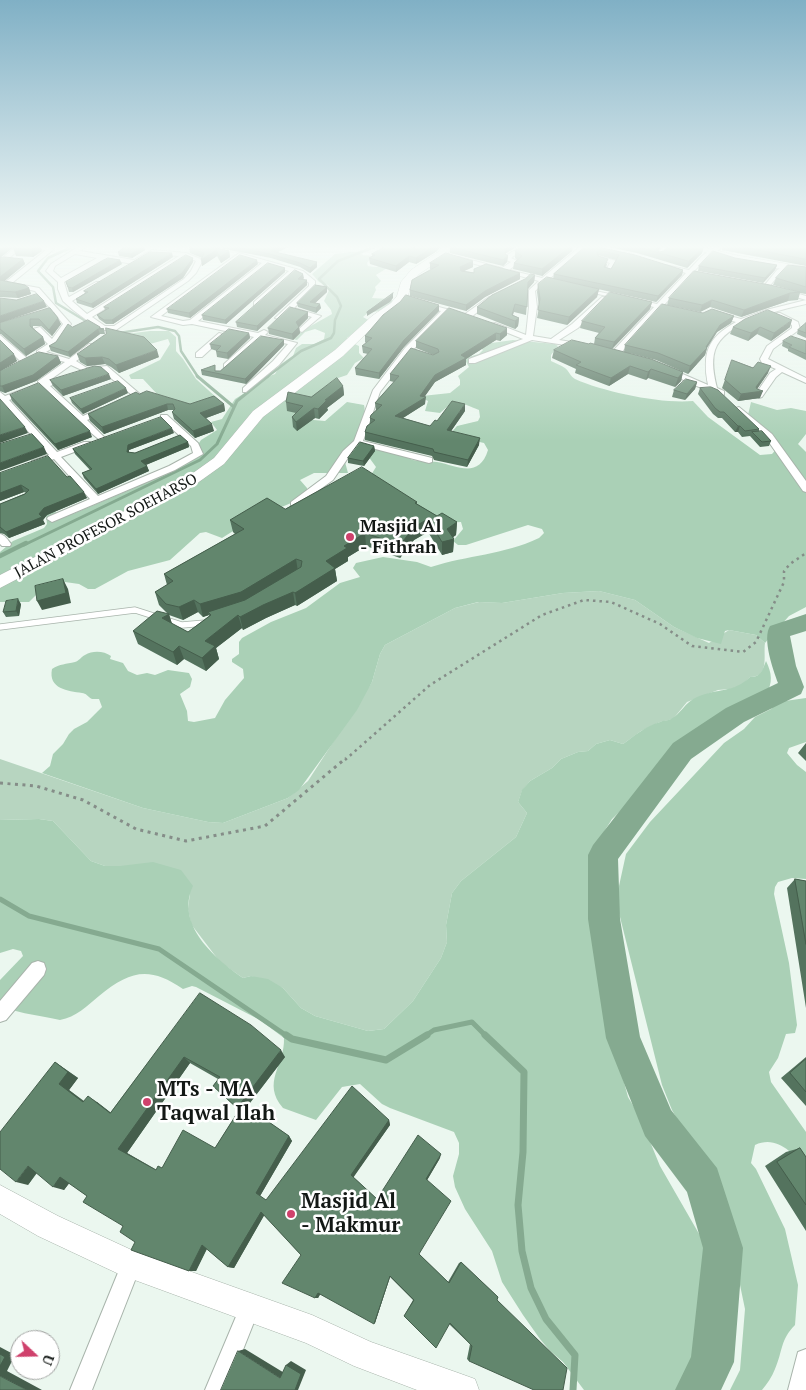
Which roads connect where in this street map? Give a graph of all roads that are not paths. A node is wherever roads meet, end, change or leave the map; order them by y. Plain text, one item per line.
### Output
1 (49, 311) edge
2 (56, 311) edge
3 (81, 311) edge
4 (96, 311) edge
5 (142, 311) edge
6 (163, 311) edge
7 (206, 311) edge
8 (287, 311) edge
9 (296, 311) edge
10 (386, 311) edge
11 (445, 311) edge
12 (449, 311) edge
13 (474, 311) edge
14 (532, 311) edge
15 (590, 311) edge
16 (657, 311) edge
17 (679, 311) edge
18 (709, 311) edge
19 (770, 311) joint
20 (684, 312) edge
21 (37, 315) edge
22 (88, 316) junction
23 (467, 316) junction
24 (747, 319) junction
25 (192, 322) junction
26 (237, 322) edge
27 (275, 322) edge
28 (268, 328) edge
29 (37, 329) edge
30 (230, 329) junction
31 (302, 330) dead end
32 (261, 335) junction
33 (788, 335) junction
34 (0, 337) edge
35 (528, 338) junction
36 (800, 340) edge
37 (552, 341) junction
38 (97, 342) edge
39 (53, 344) junction
40 (588, 348) edge
41 (606, 352) edge
42 (40, 353) junction
43 (199, 355) dead end
44 (25, 361) junction
45 (69, 361) junction
46 (472, 361) dead end
47 (16, 366) edge
48 (659, 368) edge
49 (781, 369) junction
50 (86, 370) junction
51 (220, 373) edge
52 (806, 381) edge
53 (45, 385) junction
54 (32, 390) junction
55 (246, 390) dead end
56 (713, 390) junction
57 (759, 395) edge
58 (1, 398) edge
59 (118, 405) edge
60 (109, 408) edge
61 (164, 417) edge
62 (81, 420) junction
63 (358, 442) junction
64 (56, 456) junction
65 (429, 460) dead end
66 (28, 466) edge
67 (806, 489) edge
68 (96, 500) junction
69 (294, 504) edge
70 (52, 519) dead end
71 (0, 582) edge
72 (214, 619) edge
73 (0, 628) edge
74 (38, 969) dead end
75 (0, 1014) edge
76 (0, 1199) edge
77 (131, 1266) junction
78 (250, 1307) junction
79 (806, 1360) edge
80 (432, 1386) edge
81 (81, 1390) edge
82 (216, 1390) edge
83 (464, 1390) edge
84 (799, 1390) edge

1 - 21 street
2 - 39 street
3 - 22 street
4 - 22 street
5 - 22 street
6 - 25 street
7 - 25 street
8 - 27 street
9 - 31 street
10 - 71 main road, JALAN PROFESOR SOEHARSO
11 - 63 street
12 - 23 street
13 - 23 street
14 - 35 street
15 - 37 street
16 - 41 street
17 - 20 street
18 - 24 street
19 - 24 street
19 - 33 street
23 - 35 street
24 - 56 street
25 - 30 street
26 - 30 street
28 - 32 street
29 - 39 street
30 - 32 street
30 - 43 street
32 - 51 street
32 - 55 street
33 - 36 street
33 - 49 street
34 - 44 street
35 - 37 street
35 - 46 street
37 - 40 street
38 - 45 street
39 - 42 street
42 - 44 street
42 - 45 street
44 - 47 street
45 - 50 street
45 - 54 street
48 - 56 street
49 - 52 street
49 - 57 street
50 - 53 street
50 - 59 street
53 - 54 street
53 - 62 street
54 - 58 street
56 - 67 street
58 - 64 street
60 - 62 street
61 - 68 street
62 - 64 street
63 - 65 street
63 - 69 street
64 - 66 street
64 - 68 street
68 - 70 street
72 - 73 lane
74 - 75 street
76 - 77 main road
77 - 78 main road
77 - 81 street
78 - 80 main road
78 - 82 street
79 - 84 street
80 - 83 main road

